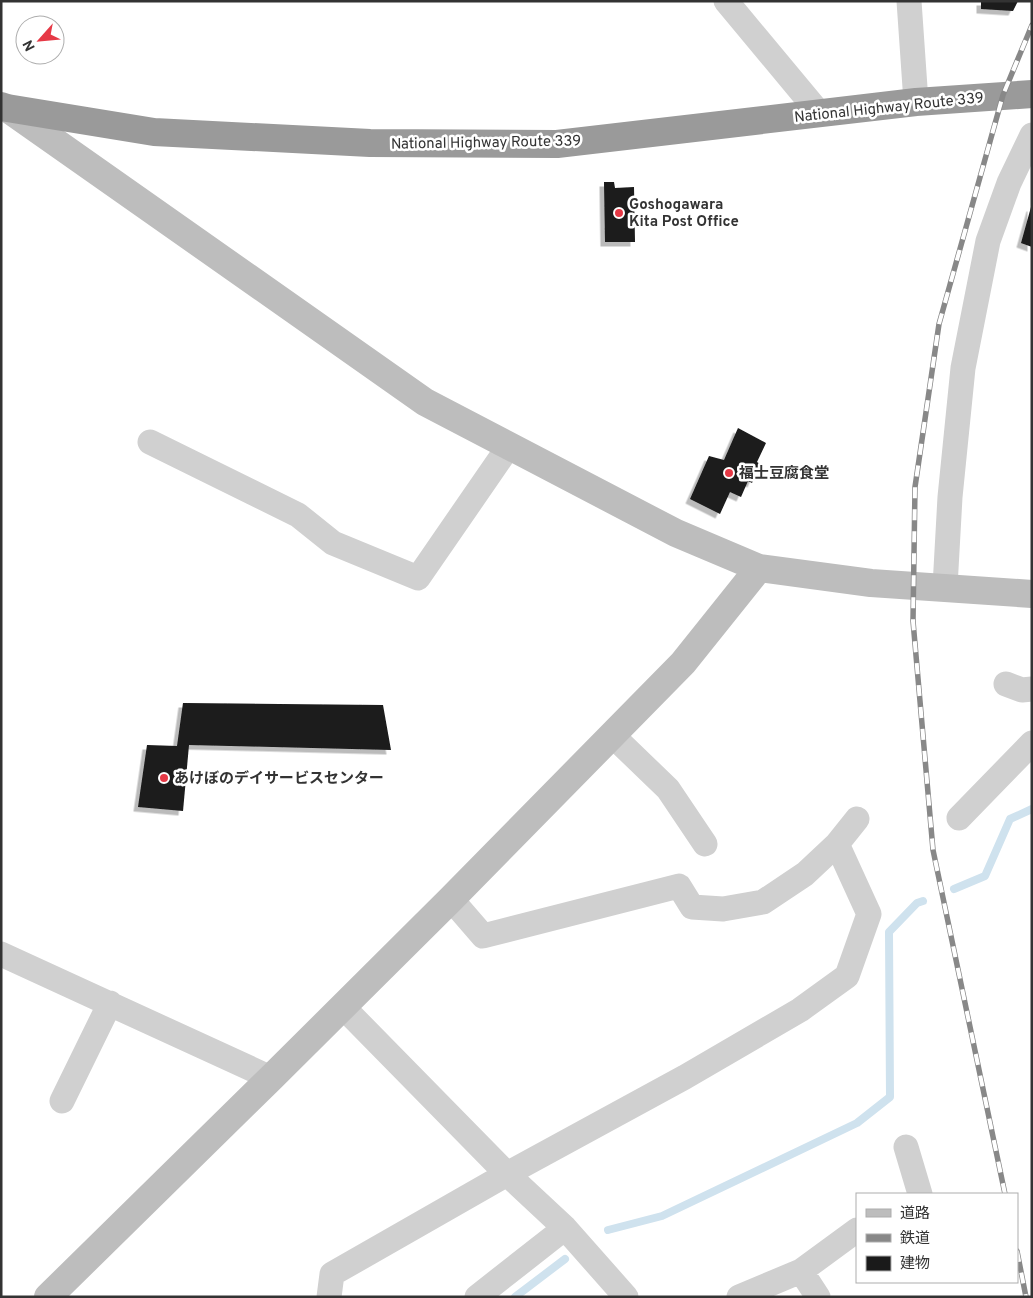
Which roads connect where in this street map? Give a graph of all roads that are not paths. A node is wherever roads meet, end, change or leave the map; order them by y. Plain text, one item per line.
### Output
1 (726, 1) edge
2 (909, 1) edge
3 (1032, 94) edge
4 (916, 102) junction
5 (4, 107) edge
6 (820, 114) junction
7 (1032, 135) edge
8 (150, 442) dead end
9 (509, 446) junction
10 (759, 568) junction
11 (944, 587) junction
12 (1032, 594) edge
13 (1006, 684) dead end
14 (1032, 689) edge
15 (612, 735) junction
16 (1032, 743) edge
17 (960, 818) dead end
18 (857, 819) dead end
19 (705, 844) dead end
20 (836, 844) junction
21 (451, 899) junction
22 (1, 954) edge
23 (110, 1003) junction
24 (343, 1007) junction
25 (272, 1078) junction
26 (62, 1101) dead end
27 (906, 1147) dead end
28 (507, 1174) junction
29 (915, 1191) edge
30 (565, 1228) junction
31 (856, 1231) edge
32 (801, 1271) junction
33 (48, 1297) edge
34 (329, 1297) edge
35 (477, 1297) edge
36 (626, 1297) edge
37 (739, 1297) edge
38 (818, 1297) edge

1 - 6 street
2 - 4 street
3 - 4 highway, National Highway Route 339
4 - 6 highway, National Highway Route 339
5 - 6 highway, National Highway Route 339
5 - 9 street
7 - 11 street
8 - 9 street
9 - 10 street
10 - 11 street
10 - 15 street
11 - 12 street
13 - 14 street
15 - 19 street
15 - 21 street
16 - 17 street
18 - 20 street
20 - 21 street
20 - 28 street
21 - 24 street
22 - 23 street
23 - 25 street
23 - 26 street
24 - 25 street
24 - 28 street
25 - 33 street
27 - 29 street
28 - 30 street
28 - 34 street
30 - 35 street
30 - 36 street
31 - 32 street
32 - 37 street
32 - 38 street

